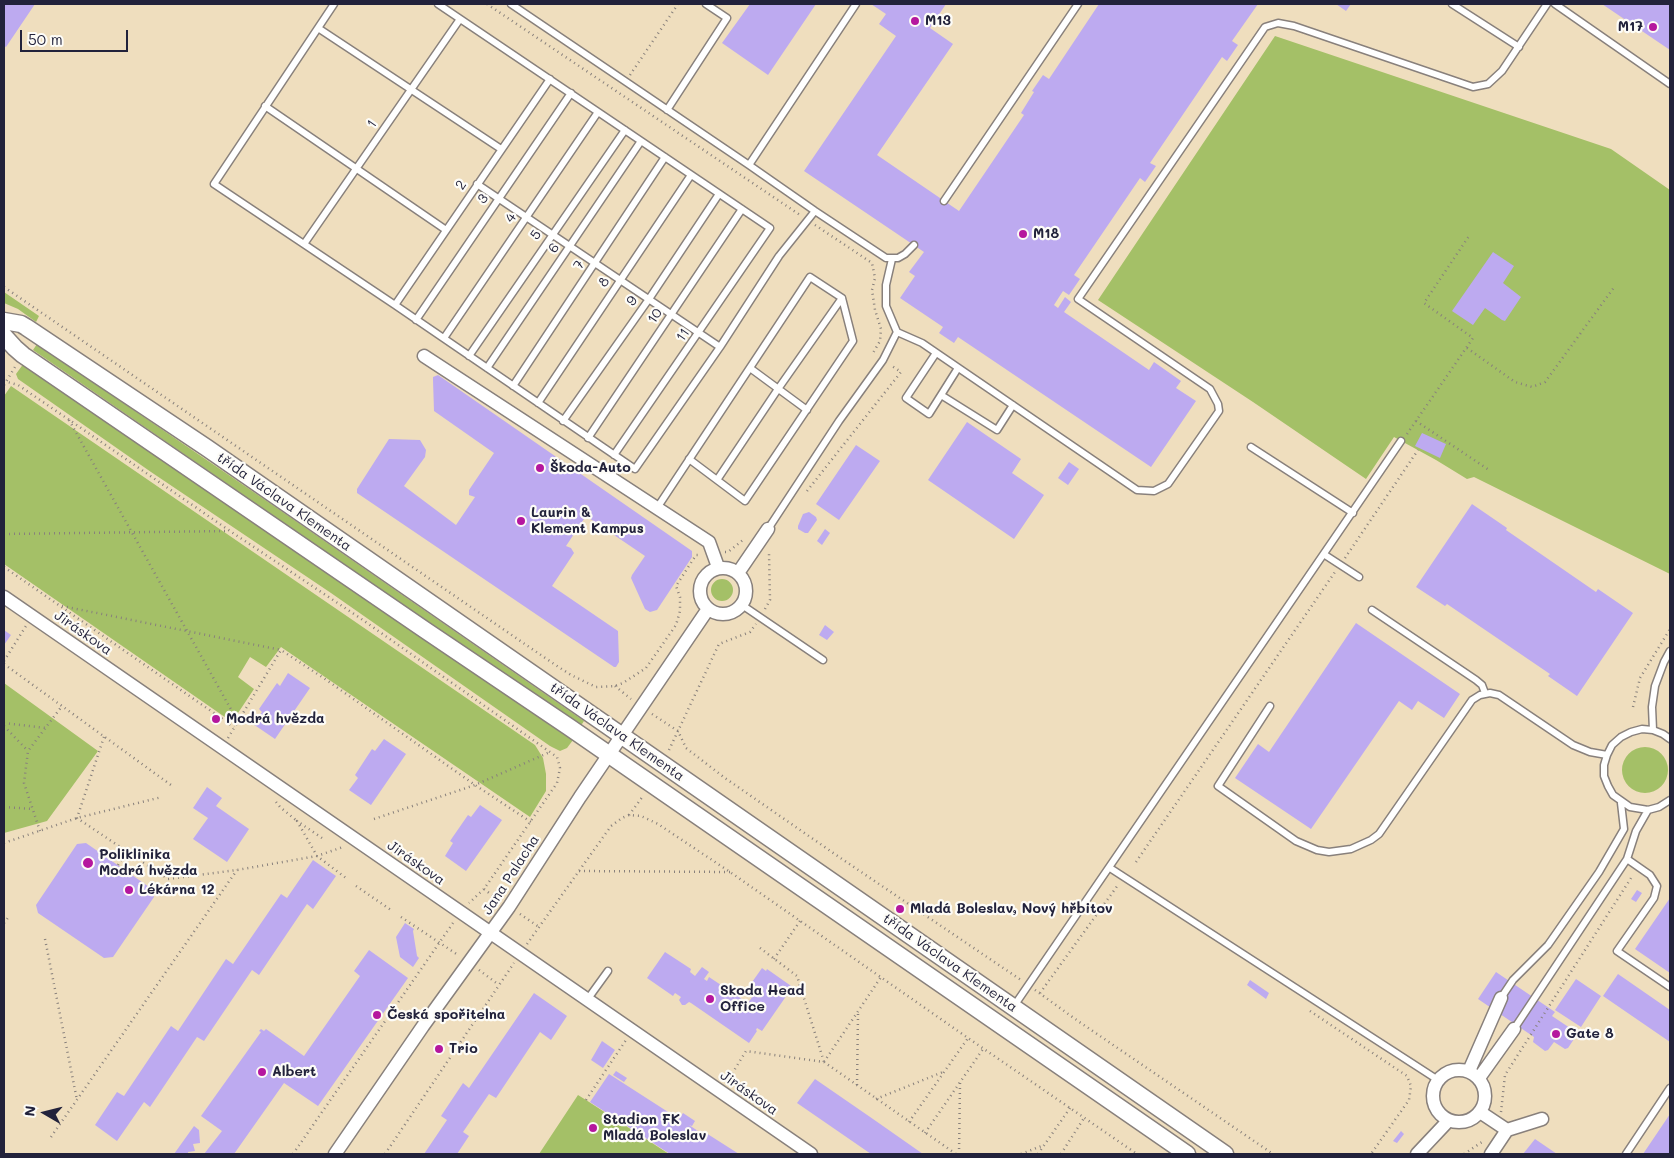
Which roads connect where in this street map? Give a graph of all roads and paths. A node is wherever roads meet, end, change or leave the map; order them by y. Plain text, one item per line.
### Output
1 (334, 4) edge
2 (438, 4) edge
3 (511, 4) edge
4 (678, 4) edge
5 (706, 4) edge
6 (856, 4) edge
7 (1078, 4) edge
8 (1452, 4) edge
9 (1547, 4) edge
10 (1555, 4) edge
11 (460, 19) junction
12 (318, 28) junction
13 (1519, 46) junction
14 (550, 79) junction
15 (626, 82) junction
16 (1670, 84) edge
17 (411, 90) junction
18 (618, 92) dead end
19 (571, 93) junction
20 (265, 106) junction
21 (667, 110) junction
22 (598, 112) junction
23 (625, 130) junction
24 (642, 141) junction
25 (501, 149) junction
26 (665, 157) junction
27 (749, 165) junction
28 (356, 169) junction
29 (691, 175) junction
30 (477, 184) junction
31 (719, 194) junction
32 (498, 199) junction
33 (944, 201) dead end
34 (742, 209) junction
35 (815, 211) junction
36 (526, 217) junction
37 (446, 230) junction
38 (552, 234) junction
39 (1470, 236) dead end
40 (304, 244) junction
41 (914, 245) dead end
42 (570, 246) junction
43 (892, 259) junction
44 (595, 263) junction
45 (620, 280) junction
46 (1616, 286) dead end
47 (4, 287) edge
48 (842, 298) junction
49 (649, 299) junction
50 (395, 305) junction
51 (672, 314) junction
52 (416, 320) junction
53 (4, 321) edge
54 (897, 332) junction
55 (700, 333) junction
56 (4, 336) edge
57 (444, 338) junction
58 (720, 347) junction
59 (1467, 348) junction
60 (936, 352) junction
61 (424, 356) dead end
62 (469, 356) junction
63 (19, 361) dead end
64 (486, 368) junction
65 (750, 368) junction
66 (958, 368) junction
67 (4, 383) edge
68 (513, 386) junction
69 (778, 389) junction
70 (941, 394) junction
71 (538, 403) junction
72 (1013, 405) junction
73 (807, 410) junction
74 (68, 419) junction
75 (564, 420) junction
76 (1416, 421) junction
77 (588, 438) junction
78 (1401, 441) joint
79 (1251, 447) dead end
80 (1418, 450) dead end
81 (614, 455) junction
82 (690, 460) junction
83 (1489, 470) dead end
84 (717, 480) junction
85 (657, 508) junction
86 (1353, 513) junction
87 (768, 529) junction
88 (230, 531) junction
89 (131, 532) junction
90 (4, 534) edge
91 (756, 546) junction
92 (713, 554) junction
93 (769, 554) junction
94 (1325, 555) junction
95 (1340, 565) junction
96 (4, 566) edge
97 (718, 567) junction
98 (738, 573) junction
99 (1359, 577) dead end
100 (4, 597) edge
101 (742, 604) junction
102 (60, 606) junction
103 (708, 609) junction
104 (1372, 610) dead end
105 (761, 617) junction
106 (26, 625) dead end
107 (1670, 628) edge
108 (187, 631) junction
109 (281, 650) junction
110 (1670, 651) edge
111 (823, 660) dead end
112 (4, 662) edge
113 (1485, 693) junction
114 (62, 706) junction
115 (1270, 706) dead end
116 (1633, 707) dead end
117 (238, 722) junction
118 (4, 724) edge
119 (234, 727) junction
120 (46, 728) junction
121 (1654, 730) junction
122 (621, 736) junction
123 (104, 737) junction
124 (1670, 739) edge
125 (222, 747) junction
126 (28, 751) junction
127 (550, 752) junction
128 (608, 755) junction
129 (1607, 755) junction
130 (171, 785) dead end
131 (476, 785) junction
132 (162, 796) dead end
133 (1670, 800) edge
134 (1621, 803) junction
135 (4, 807) edge
136 (33, 809) junction
137 (1648, 810) junction
138 (77, 818) junction
139 (374, 819) dead end
140 (531, 822) junction
141 (40, 830) junction
142 (322, 838) dead end
143 (358, 841) junction
144 (4, 843) edge
145 (127, 851) junction
146 (316, 856) junction
147 (1627, 859) junction
148 (1136, 862) dead end
149 (118, 865) dead end
150 (1110, 868) junction
151 (1638, 868) junction
152 (238, 870) junction
153 (579, 871) junction
154 (730, 872) junction
155 (346, 878) dead end
156 (1118, 885) dead end
157 (356, 886) dead end
158 (391, 910) dead end
159 (460, 912) junction
160 (10, 915) dead end
161 (401, 917) dead end
162 (800, 921) junction
163 (4, 923) edge
164 (490, 933) junction
165 (45, 939) dead end
166 (440, 942) junction
167 (760, 948) dead end
168 (520, 954) junction
169 (459, 956) dead end
170 (774, 959) junction
171 (479, 970) dead end
172 (608, 971) dead end
173 (881, 977) junction
174 (499, 985) junction
175 (1029, 985) junction
176 (1670, 987) edge
177 (1040, 993) junction
178 (1501, 998) joint
179 (587, 1000) junction
180 (1014, 1007) junction
181 (1305, 1008) dead end
182 (858, 1013) junction
183 (1514, 1029) joint
184 (633, 1031) junction
185 (968, 1038) junction
186 (983, 1048) junction
187 (824, 1062) junction
188 (944, 1072) junction
189 (1474, 1074) junction
190 (1438, 1080) junction
191 (960, 1082) junction
192 (856, 1085) junction
193 (1670, 1088) edge
194 (720, 1092) junction
195 (876, 1099) junction
196 (77, 1100) junction
197 (586, 1100) dead end
198 (1070, 1108) junction
199 (1480, 1112) junction
200 (1084, 1118) junction
201 (1542, 1119) dead end
202 (1448, 1120) junction
203 (909, 1122) junction
204 (1504, 1127) junction
205 (925, 1133) junction
206 (51, 1137) dead end
207 (1045, 1144) junction
208 (293, 1154) edge
209 (335, 1154) edge
210 (385, 1154) edge
211 (811, 1154) edge
212 (958, 1154) edge
213 (1021, 1154) edge
214 (1038, 1154) edge
215 (1061, 1154) edge
216 (1137, 1154) edge
217 (1187, 1154) edge
218 (1225, 1154) edge
219 (1273, 1154) edge
220 (1371, 1154) edge
221 (1417, 1154) edge
222 (1490, 1154) edge
223 (1626, 1154) edge

1 - 12 lane
2 - 11 lane
3 - 15 lane
4 - 15 path
5 - 21 lane
6 - 27 lane
7 - 33 lane
8 - 13 lane
9 - 13 lane
10 - 16 lane
11 - 14 lane
11 - 17 lane, 1
12 - 17 lane
12 - 20 lane
13 - 72 lane
14 - 19 lane
14 - 25 lane, 2
15 - 18 path
15 - 21 lane
17 - 25 lane
17 - 28 lane, 1
19 - 22 lane
19 - 32 lane, 3
20 - 28 lane
20 - 40 lane
21 - 27 lane
22 - 23 lane
22 - 36 lane, 4
23 - 24 lane
23 - 38 lane, 5
24 - 26 lane
24 - 42 lane, 6
25 - 30 lane, 2
26 - 29 lane
26 - 44 lane, 7
27 - 35 lane
28 - 37 lane
28 - 40 lane, 1
29 - 31 lane
29 - 45 lane, 8
30 - 32 lane
30 - 37 lane, 2
31 - 34 lane
31 - 49 lane, 9
32 - 36 lane
32 - 52 lane, 3
34 - 51 lane, 10
34 - 55 lane, 11
35 - 43 lane
35 - 58 lane
36 - 38 lane
36 - 57 lane, 4
37 - 50 lane, 2
38 - 42 lane
38 - 62 lane, 5
39 - 59 path
40 - 50 lane
41 - 43 lane
42 - 44 lane
42 - 64 lane, 6
43 - 54 lane
44 - 45 lane
44 - 68 lane, 7
45 - 49 lane
45 - 71 lane, 8
46 - 59 path
47 - 92 path
48 - 65 lane
48 - 69 lane
48 - 73 lane
49 - 51 lane
49 - 75 lane, 9
50 - 52 lane
51 - 55 lane
51 - 77 lane, 10
52 - 57 lane
53 - 122 street, třída Václava Klementa
54 - 60 lane
54 - 87 lane
55 - 58 lane
55 - 81 lane, 11
56 - 128 street, třída Václava Klementa
57 - 62 lane
58 - 81 lane
59 - 76 path
60 - 66 lane
60 - 70 lane
61 - 85 street
62 - 64 lane
63 - 67 path
64 - 68 lane
65 - 69 lane
65 - 82 lane
66 - 70 lane
66 - 72 lane
67 - 74 path
68 - 71 lane
69 - 73 lane
69 - 84 lane
70 - 72 lane
71 - 75 lane
73 - 84 lane
74 - 88 path
74 - 89 path
75 - 77 lane
76 - 78 path
76 - 83 path
77 - 81 lane
78 - 86 lane
79 - 86 lane
80 - 95 path
82 - 84 lane
82 - 85 lane
85 - 92 street
86 - 94 lane
87 - 91 street
87 - 93 path
88 - 89 path
88 - 127 path
89 - 90 path
89 - 108 path
91 - 92 path
91 - 93 path
91 - 98 street
92 - 97 street
93 - 105 path
94 - 95 lane
94 - 150 lane
95 - 99 lane
95 - 148 path
96 - 102 path
97 - 98 street
97 - 103 street
98 - 101 street
100 - 125 street, Jiráskova
101 - 103 street
101 - 105 lane
102 - 108 path
102 - 119 path
103 - 122 street, Jana Palacha
104 - 113 lane
105 - 111 lane
105 - 175 path
106 - 112 path
107 - 116 path
108 - 109 path
108 - 117 path
109 - 117 path
109 - 131 path
110 - 121 lane
112 - 114 path
113 - 115 lane
113 - 129 lane
114 - 120 path
114 - 123 path
117 - 119 path
118 - 120 path
118 - 126 path
119 - 125 path
120 - 126 path
121 - 124 lane
121 - 129 lane
122 - 128 street, Jana Palacha
122 - 180 street, třída Václava Klementa
123 - 130 path
123 - 138 path
125 - 143 street, Jiráskova
126 - 136 path
127 - 131 path
127 - 140 path
128 - 164 street, Jana Palacha
128 - 217 street, třída Václava Klementa
129 - 134 lane
131 - 139 path
131 - 140 path
132 - 138 path
133 - 137 lane
134 - 137 lane
134 - 178 lane
135 - 136 path
136 - 141 path
137 - 147 lane
138 - 141 path
138 - 145 path
140 - 159 path
141 - 144 path
142 - 146 path
143 - 146 path
143 - 159 street, Jiráskova
145 - 149 path
145 - 152 path
146 - 152 path
146 - 155 path
147 - 151 lane
147 - 183 lane
150 - 175 lane
150 - 190 lane
151 - 176 lane
151 - 204 path
152 - 196 path
153 - 154 path
153 - 154 path
153 - 168 path
154 - 162 path
156 - 177 path
157 - 158 path
159 - 164 street, Jiráskova
159 - 166 path
160 - 163 path
161 - 166 path
162 - 170 path
162 - 173 path
164 - 168 street, Jiráskova
164 - 209 street, Jana Palacha
165 - 196 path
166 - 169 path
166 - 208 path
167 - 170 path
168 - 174 path
168 - 179 street, Jiráskova
170 - 187 path
171 - 174 path
172 - 179 lane
173 - 182 path
173 - 185 path
174 - 210 path
175 - 177 path
175 - 180 lane
177 - 219 path
178 - 189 street
179 - 184 street, Jiráskova
180 - 218 street, třída Václava Klementa
181 - 220 path
182 - 187 path
182 - 192 path
183 - 189 street
184 - 194 street, Jiráskova
184 - 197 path
185 - 186 path
185 - 188 path
186 - 191 path
186 - 198 path
187 - 192 path
187 - 194 path
188 - 195 path
188 - 203 path
189 - 190 street
189 - 199 street
190 - 202 street
191 - 205 path
191 - 212 path
192 - 195 path
193 - 223 lane
194 - 211 street, Jiráskova
195 - 203 path
196 - 206 path
198 - 200 path
198 - 207 path
199 - 202 street
199 - 204 street
200 - 215 path
200 - 216 path
201 - 204 street
202 - 221 street
203 - 205 path
204 - 222 street
205 - 212 path
207 - 213 path
207 - 214 path

